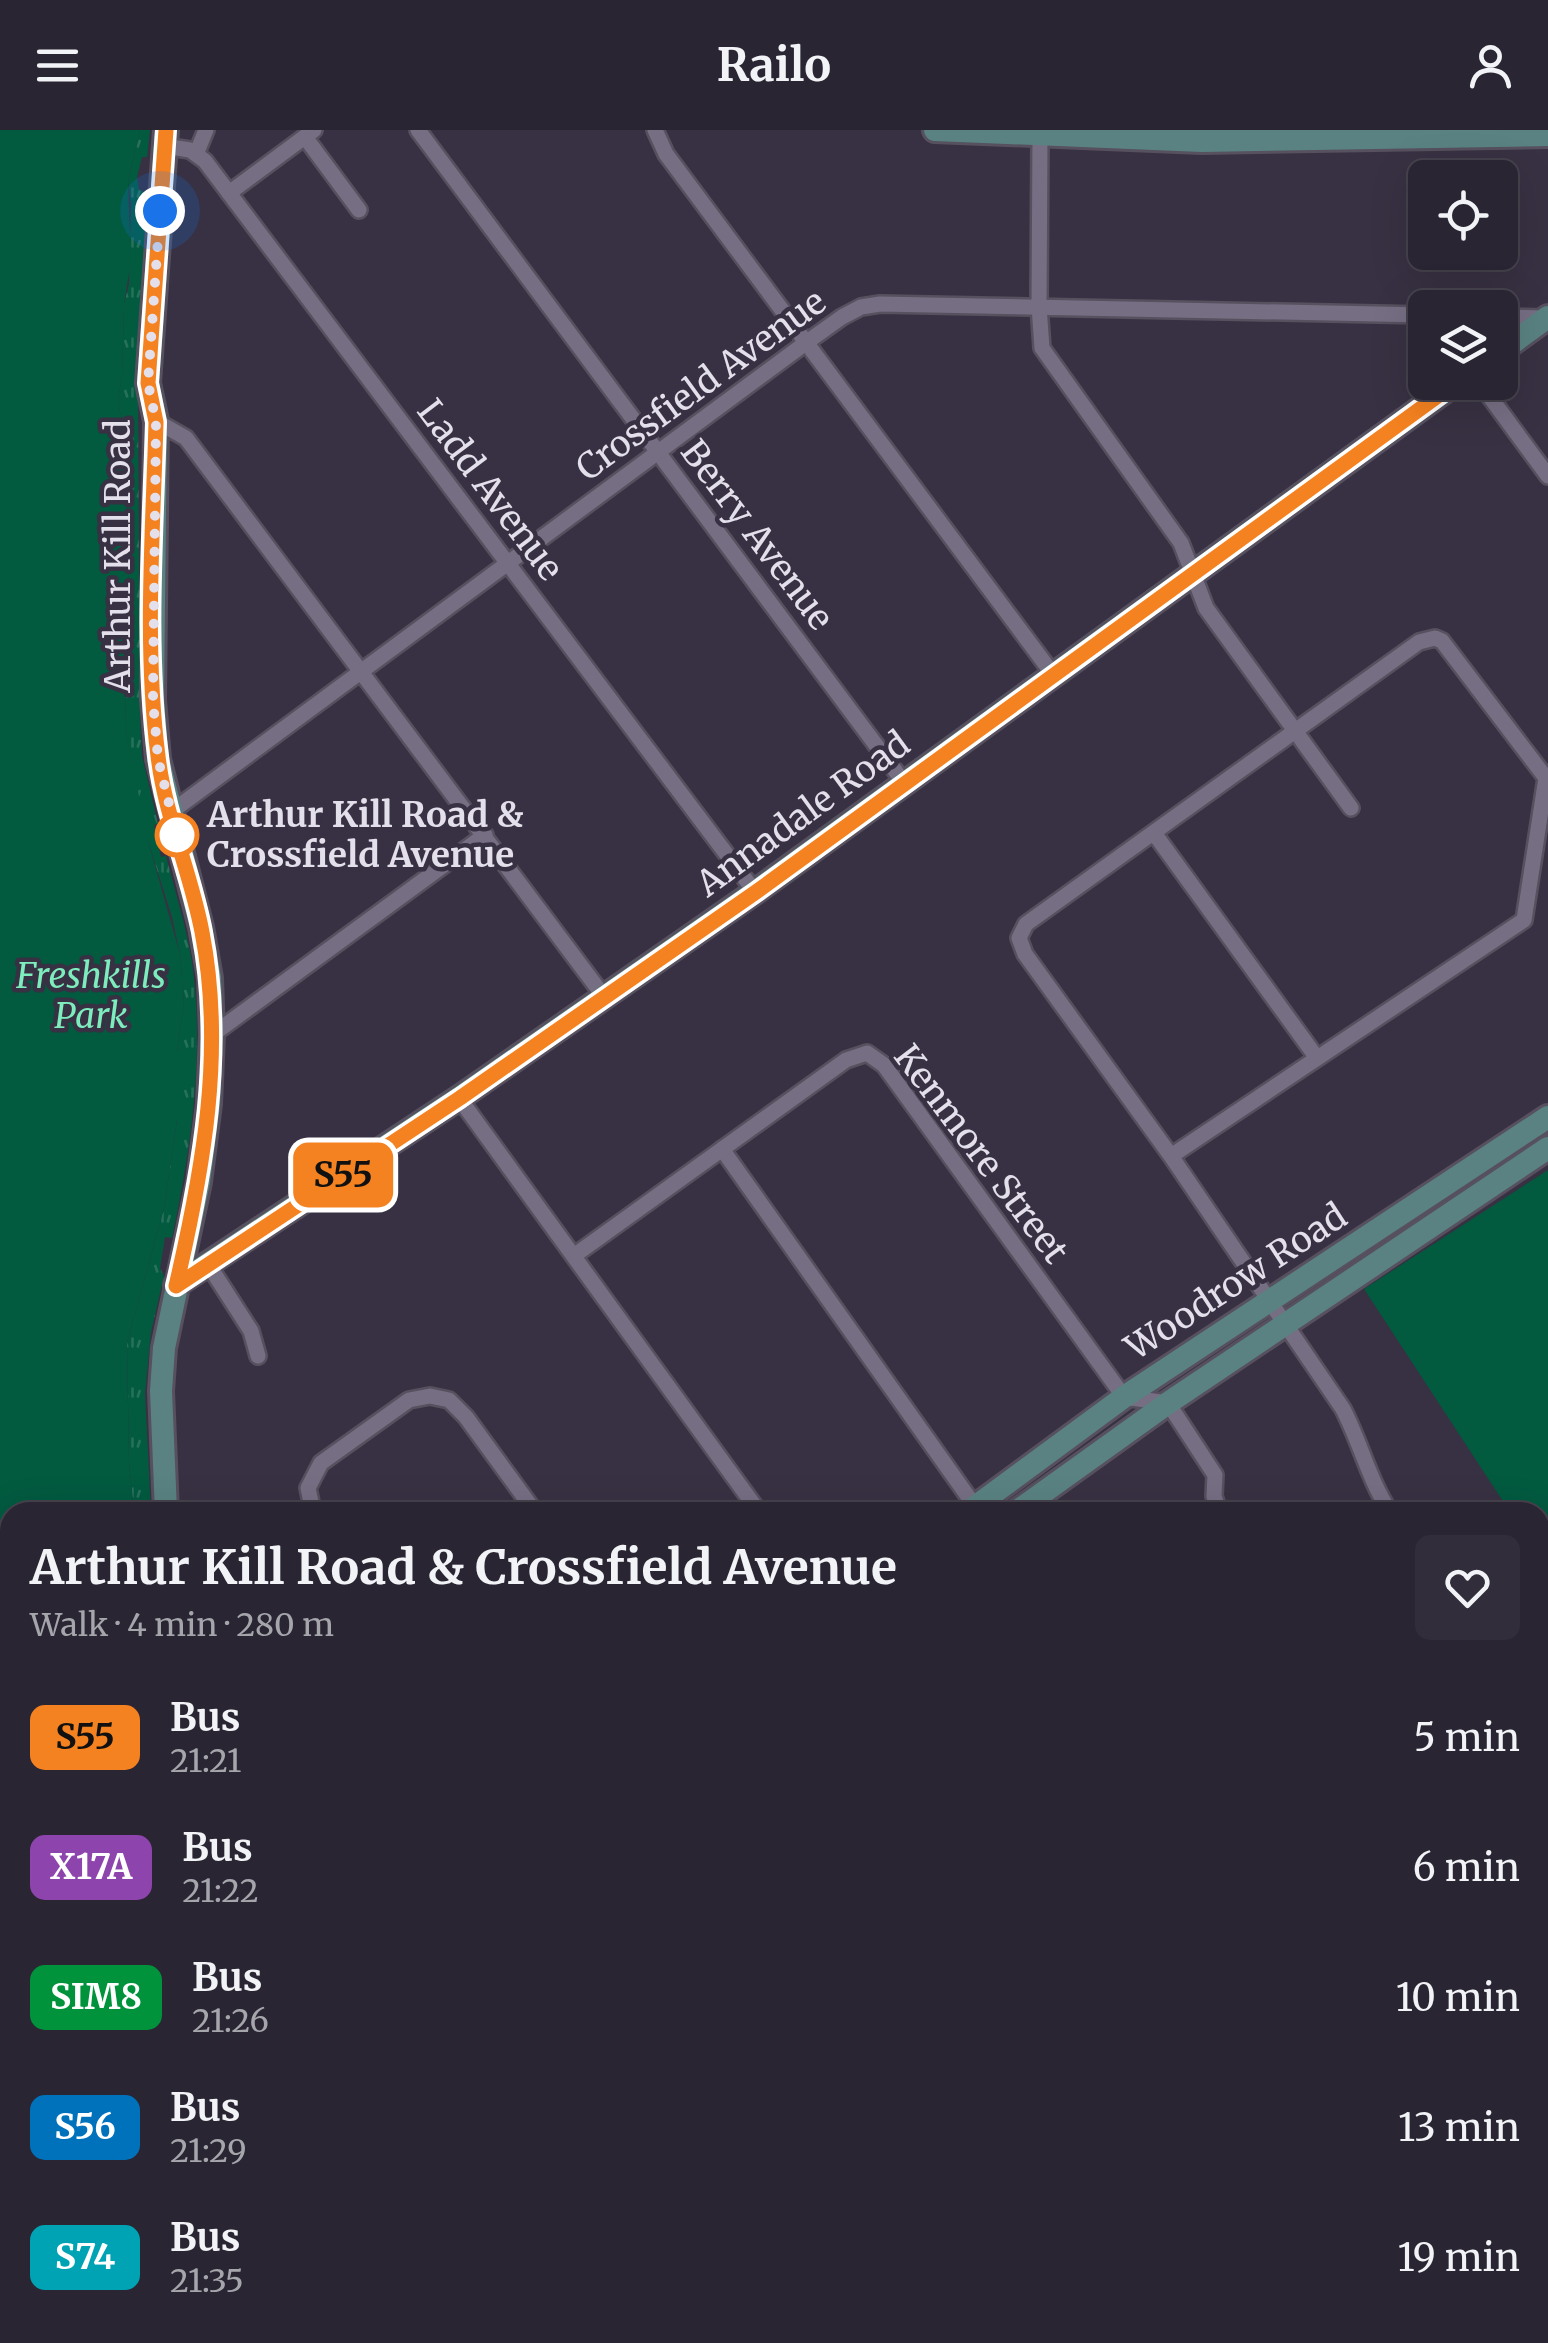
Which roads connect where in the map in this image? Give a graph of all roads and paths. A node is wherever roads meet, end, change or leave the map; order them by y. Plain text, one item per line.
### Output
1 (206, 130) edge
2 (418, 130) edge
3 (655, 130) edge
4 (935, 130) edge
5 (309, 134) edge
6 (1040, 136) junction
7 (1548, 136) edge
8 (165, 138) edge
9 (197, 152) junction
10 (229, 193) junction
11 (359, 210) dead end
12 (1038, 306) junction
13 (1408, 316) edge
14 (1518, 317) edge
15 (1547, 318) edge
16 (1518, 339) edge
17 (807, 342) junction
18 (1433, 400) edge
19 (1493, 400) edge
20 (156, 422) junction
21 (659, 453) junction
22 (1548, 476) edge
23 (509, 564) junction
24 (1194, 575) junction
25 (364, 672) junction
26 (1056, 677) junction
27 (1296, 731) junction
28 (905, 784) junction
29 (1351, 808) dead end
30 (171, 812) junction
31 (1154, 833) junction
32 (485, 835) junction
33 (756, 892) junction
34 (606, 998) junction
35 (212, 1035) junction
36 (1316, 1058) junction
37 (460, 1098) junction
38 (1548, 1118) edge
39 (1548, 1148) edge
40 (722, 1149) junction
41 (1171, 1156) junction
42 (575, 1255) junction
43 (208, 1264) junction
44 (176, 1286) junction
45 (1271, 1300) junction
46 (1287, 1324) junction
47 (258, 1356) dead end
48 (1124, 1398) junction
49 (1168, 1404) junction
50 (166, 1502) edge
51 (311, 1502) edge
52 (528, 1502) edge
53 (752, 1502) edge
54 (968, 1502) edge
55 (986, 1502) edge
56 (1030, 1502) edge
57 (1216, 1502) edge
58 (1384, 1502) edge

1 - 9 street
2 - 21 street, Berry Avenue
3 - 17 street
4 - 6 street
5 - 10 street
5 - 11 street
6 - 7 street
6 - 12 street
8 - 9 street
8 - 20 street, Arthur Kill Road
9 - 10 street, Ladd Avenue
10 - 23 street, Ladd Avenue
12 - 13 street, Crossfield Avenue
12 - 17 street, Crossfield Avenue
12 - 24 street
14 - 15 street
15 - 16 street
17 - 21 street, Crossfield Avenue
17 - 26 street
18 - 24 street, Annadale Road
19 - 22 street
20 - 25 street
20 - 30 street, Arthur Kill Road
21 - 23 street, Crossfield Avenue
21 - 28 street, Berry Avenue
23 - 25 street, Crossfield Avenue
23 - 33 street, Ladd Avenue
24 - 26 street, Annadale Road
24 - 27 street
25 - 30 street, Crossfield Avenue
25 - 32 street
26 - 28 street, Annadale Road
27 - 29 street
27 - 31 street
27 - 36 street
28 - 33 street, Annadale Road
30 - 35 street, Arthur Kill Road
31 - 36 street
31 - 41 street
32 - 34 street
32 - 35 street
33 - 34 street, Annadale Road
34 - 37 street, Annadale Road
35 - 44 street, Arthur Kill Road
36 - 41 street
37 - 42 street
37 - 43 street, Annadale Road
38 - 45 street, Woodrow Road
39 - 46 street, Woodrow Road
40 - 42 street, Kenmore Street
40 - 48 street, Kenmore Street
40 - 54 street
41 - 45 street
42 - 53 street
43 - 44 street, Annadale Road
43 - 47 street
44 - 50 street, Arthur Kill Road
45 - 46 street
45 - 48 street, Woodrow Road
46 - 49 street, Woodrow Road
46 - 58 street
48 - 49 street
48 - 55 street, Woodrow Road
49 - 56 street, Woodrow Road
49 - 57 street
51 - 52 street

